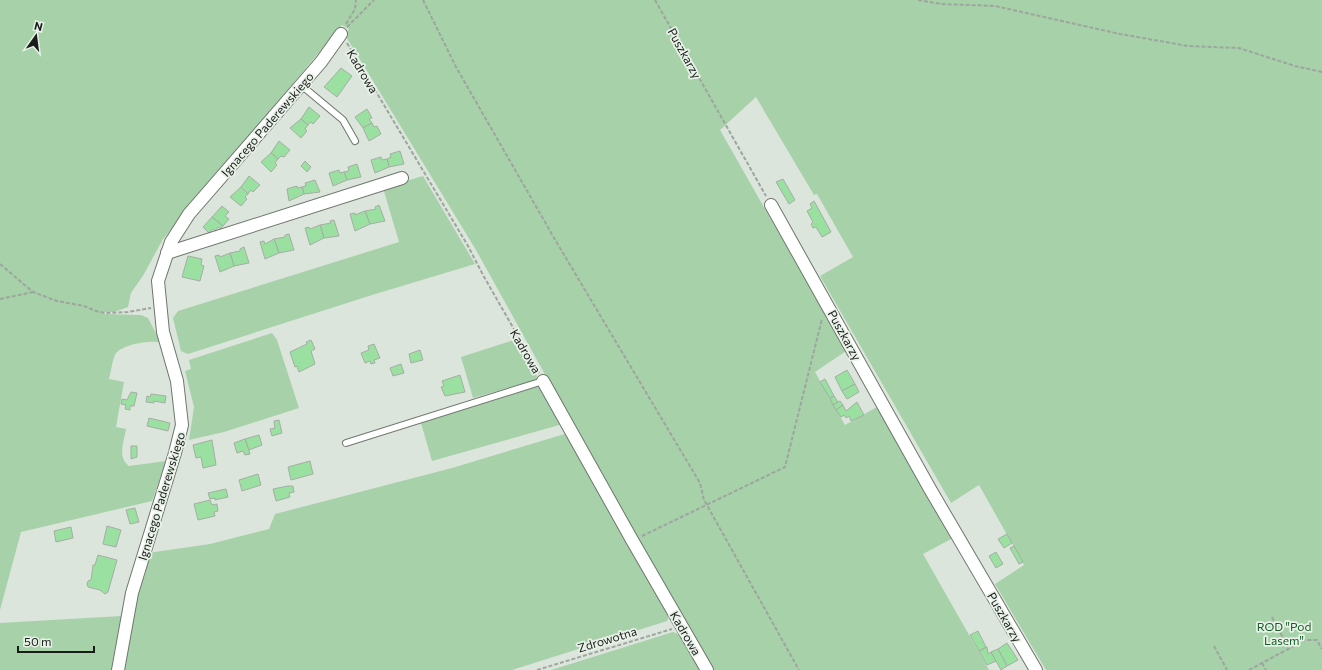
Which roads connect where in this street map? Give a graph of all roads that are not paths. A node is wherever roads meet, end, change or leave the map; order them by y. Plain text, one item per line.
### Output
1 (341, 34) road end
2 (301, 84) junction
3 (355, 141) dead end
4 (402, 178) dead end
5 (770, 205) road end
6 (167, 253) junction
7 (543, 381) joint
8 (346, 443) dead end
9 (118, 670) edge
10 (707, 670) edge
11 (1036, 670) edge

1 - 2 street, Ignacego Paderewskiego
2 - 3 lane
2 - 6 street, Ignacego Paderewskiego
4 - 6 street
5 - 11 street, Puszkarzy
6 - 9 street, Ignacego Paderewskiego
7 - 8 lane
7 - 10 street, Kadrowa

